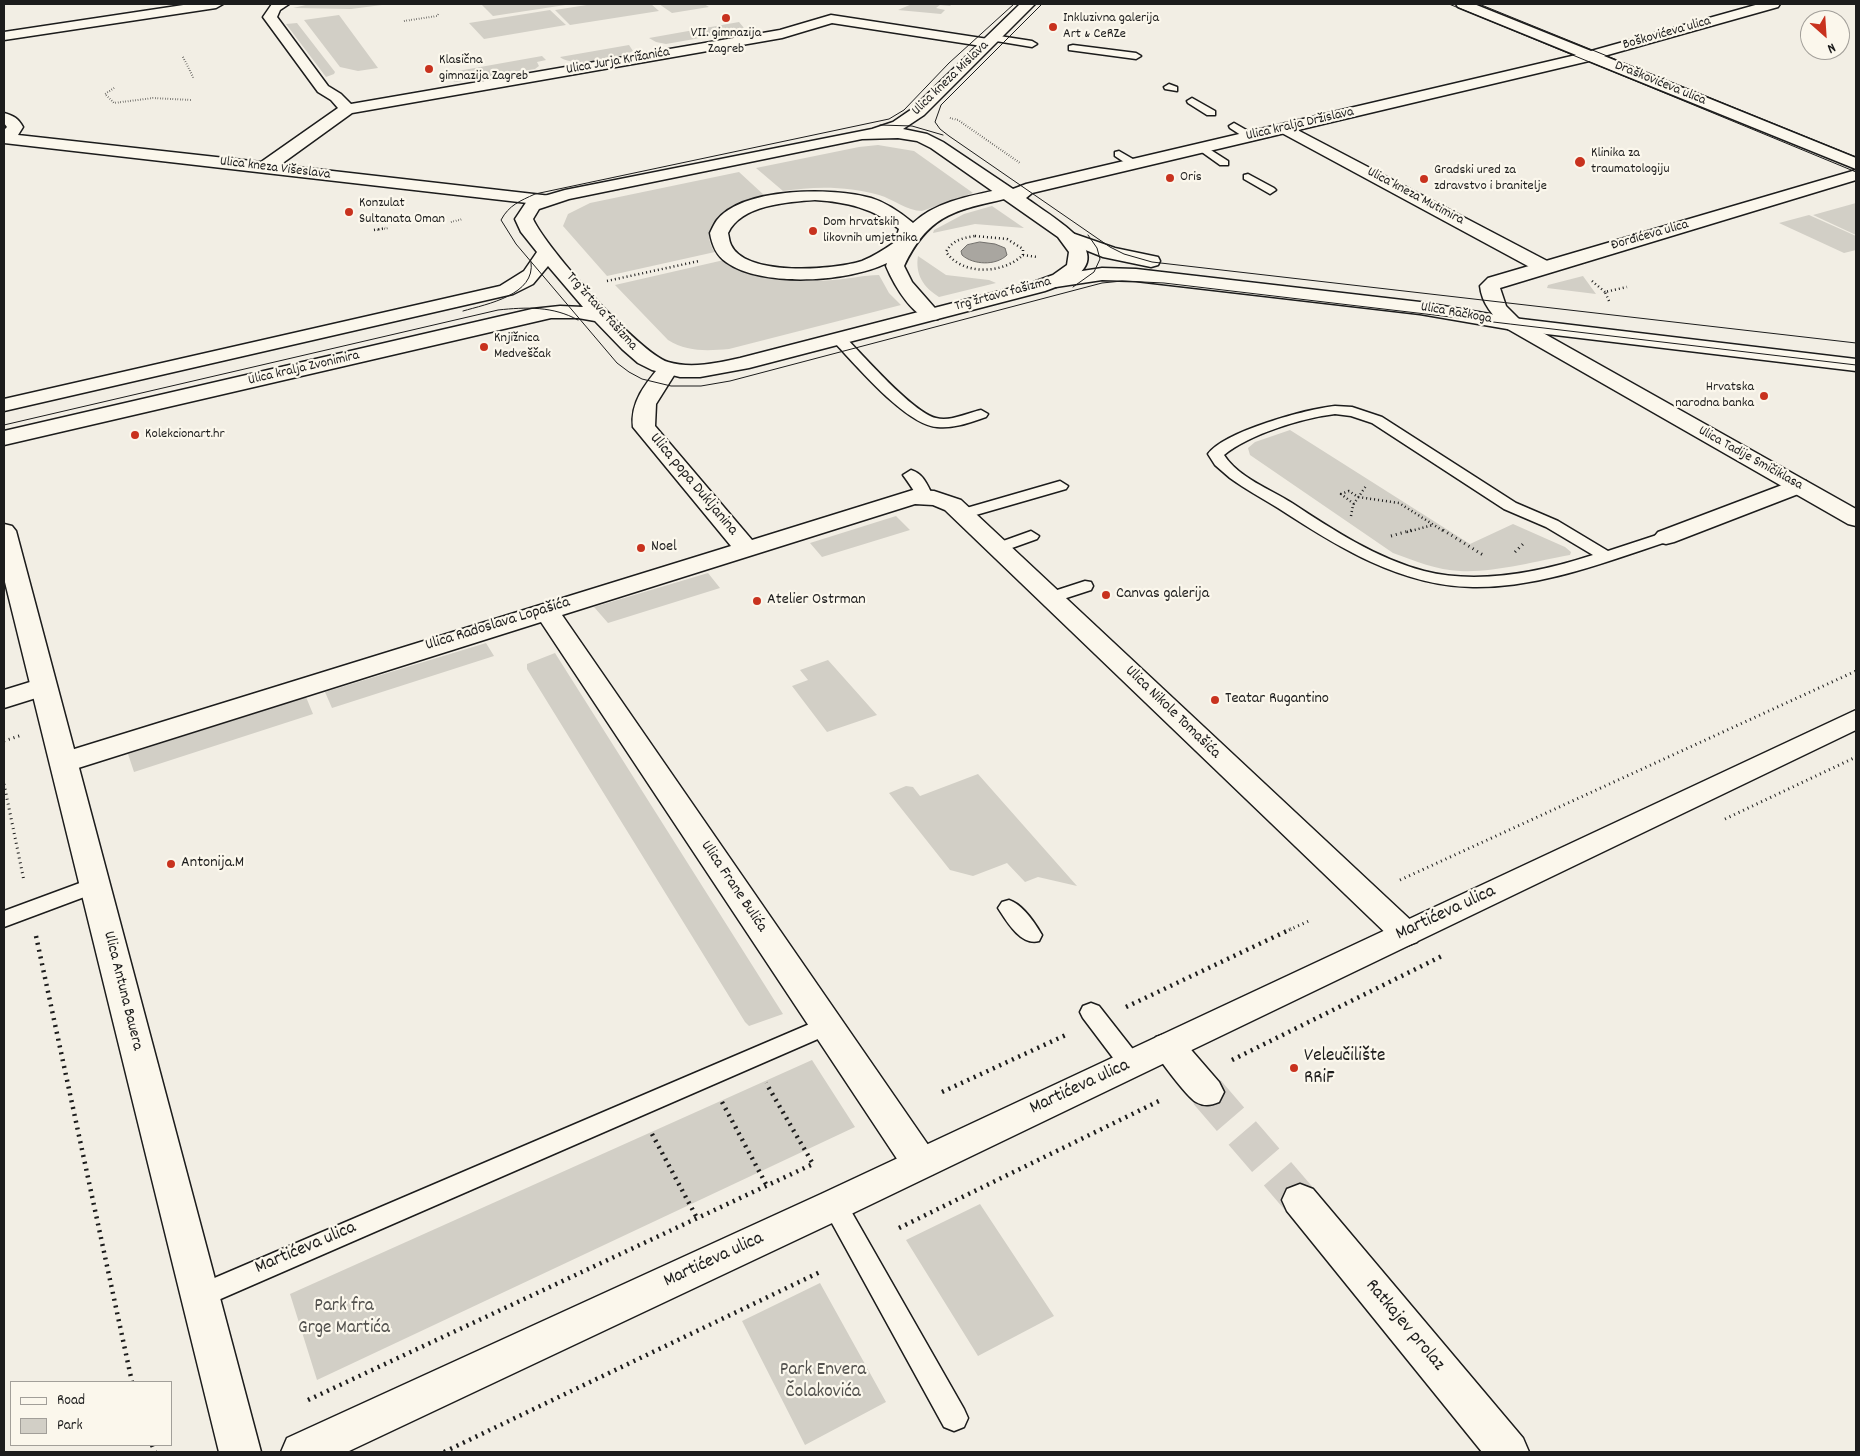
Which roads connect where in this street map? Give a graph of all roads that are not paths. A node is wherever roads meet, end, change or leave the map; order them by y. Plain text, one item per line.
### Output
1 (216, 4) edge
2 (1028, 4) edge
3 (1463, 4) edge
4 (1773, 4) edge
5 (274, 5) edge
6 (822, 6) dead end
7 (831, 19) junction
8 (4, 36) edge
9 (991, 40) junction
10 (1032, 44) dead end
11 (1073, 48) dead end
12 (1136, 56) dead end
13 (1590, 56) junction
14 (1192, 101) dead end
15 (347, 110) junction
16 (5, 111) edge
17 (1212, 112) dead end
18 (1234, 126) dead end
19 (1286, 129) junction
20 (862, 134) junction
21 (1251, 137) junction
22 (4, 138) edge
23 (1203, 148) junction
24 (1119, 154) dead end
25 (1224, 163) dead end
26 (1134, 164) junction
27 (1856, 164) edge
28 (264, 168) junction
29 (1856, 175) edge
30 (1248, 177) dead end
31 (1270, 190) dead end
32 (1012, 197) junction
33 (545, 200) junction
34 (1069, 237) junction
35 (904, 244) junction
36 (547, 251) junction
37 (1544, 267) junction
38 (1056, 281) junction
39 (1492, 301) junction
40 (931, 315) junction
41 (604, 318) junction
42 (1513, 324) junction
43 (839, 339) junction
44 (1856, 349) edge
45 (1856, 365) edge
46 (668, 369) junction
47 (4, 405) edge
48 (981, 414) dead end
49 (4, 438) edge
50 (911, 475) dead end
51 (1060, 486) dead end
52 (1798, 486) junction
53 (929, 497) junction
54 (962, 514) junction
55 (1856, 519) edge
56 (4, 531) edge
57 (1031, 536) dead end
58 (1666, 537) joint
59 (746, 548) junction
60 (998, 548) junction
61 (1607, 557) junction
62 (1084, 586) dead end
63 (1051, 598) junction
64 (546, 610) junction
65 (43, 687) junction
66 (4, 699) edge
67 (1856, 719) edge
68 (65, 762) junction
69 (96, 885) junction
70 (1008, 908) dead end
71 (4, 919) edge
72 (1406, 934) junction
73 (1031, 935) dead end
74 (1091, 1012) dead end
75 (826, 1026) junction
76 (1168, 1046) junction
77 (1131, 1064) junction
78 (1207, 1092) tunnel mouth
79 (920, 1163) junction
80 (1300, 1200) tunnel mouth
81 (834, 1205) junction
82 (200, 1296) junction
83 (954, 1418) dead end
84 (240, 1452) edge
85 (302, 1452) edge
86 (1508, 1452) edge

1 - 8 street
2 - 9 street, Ulica kneza Mislava
3 - 13 street, Draškovićeva ulica
4 - 13 street, Boškovićeva ulica
5 - 15 street
6 - 7 street
7 - 9 street, Ulica Jurja Križanića
7 - 15 street, Ulica Jurja Križanića
9 - 10 lane
9 - 20 street, Ulica kneza Mislava
11 - 12 lane
13 - 19 street, Ulica kralja Držislava
13 - 27 street, Draškovićeva ulica
14 - 17 lane
15 - 28 street, Ulica Jurja Križanića
16 - 22 street
18 - 21 lane
19 - 21 street, Ulica kralja Držislava
19 - 37 street, Ulica kneza Mutimira
20 - 32 street, Trg žrtava fašizma
20 - 33 street, Trg žrtava fašizma
21 - 23 street, Ulica kralja Držislava
22 - 28 street, Ulica kneza Višeslava
23 - 25 lane
23 - 26 street, Ulica kralja Držislava
24 - 26 lane
26 - 32 street, Ulica kralja Držislava
28 - 33 street, Ulica kneza Višeslava
29 - 37 street, Đorđićeva ulica
30 - 31 lane
32 - 34 street, Trg žrtava fašizma
32 - 35 street
33 - 36 street, Trg žrtava fašizma
34 - 38 street, Trg žrtava fašizma
34 - 39 street, Ulica Račkoga
35 - 35 street
35 - 40 street
36 - 41 street, Trg žrtava fašizma
36 - 47 street, Ulica kralja Zvonimira
37 - 39 street, Đorđićeva ulica
38 - 40 street, Trg žrtava fašizma
38 - 42 street, Ulica Račkoga
39 - 42 street
39 - 44 street, Ulica Račkoga
40 - 43 street, Trg žrtava fašizma
41 - 46 street, Trg žrtava fašizma
41 - 49 street, Ulica kralja Zvonimira
42 - 45 street, Ulica Račkoga
42 - 52 street, Ulica Tadije Smičiklasa
43 - 46 street, Trg žrtava fašizma
43 - 48 lane
46 - 59 street, Ulica popa Dukljanina
50 - 53 lane
51 - 54 lane
52 - 55 street, Ulica Tadije Smičiklasa
52 - 58 street
53 - 54 street, Ulica Nikole Tomašića
53 - 59 street, Ulica Radoslava Lopašića
54 - 60 street, Ulica Nikole Tomašića
56 - 65 street, Ulica Antuna Bauera
57 - 60 lane
58 - 61 lane
59 - 64 street, Ulica Radoslava Lopašića
60 - 63 street, Ulica Nikole Tomašića
61 - 61 lane
62 - 63 lane
63 - 72 street, Ulica Nikole Tomašića
64 - 68 street, Ulica Radoslava Lopašića
64 - 75 street, Ulica Frane Bulića
65 - 66 street
65 - 68 street, Ulica Antuna Bauera
67 - 72 street, Martićeva ulica
68 - 69 street, Ulica Antuna Bauera
69 - 71 lane
69 - 82 street, Ulica Antuna Bauera
70 - 73 lane
72 - 76 street, Martićeva ulica
74 - 77 lane
75 - 79 street, Ulica Frane Bulića
75 - 82 lane, Martićeva ulica
76 - 77 street, Martićeva ulica
76 - 78 street
77 - 79 street, Martićeva ulica
79 - 81 street, Martićeva ulica
80 - 86 street, Ratkajev prolaz
81 - 83 lane
81 - 85 street, Martićeva ulica
82 - 84 street, Ulica Antuna Bauera

